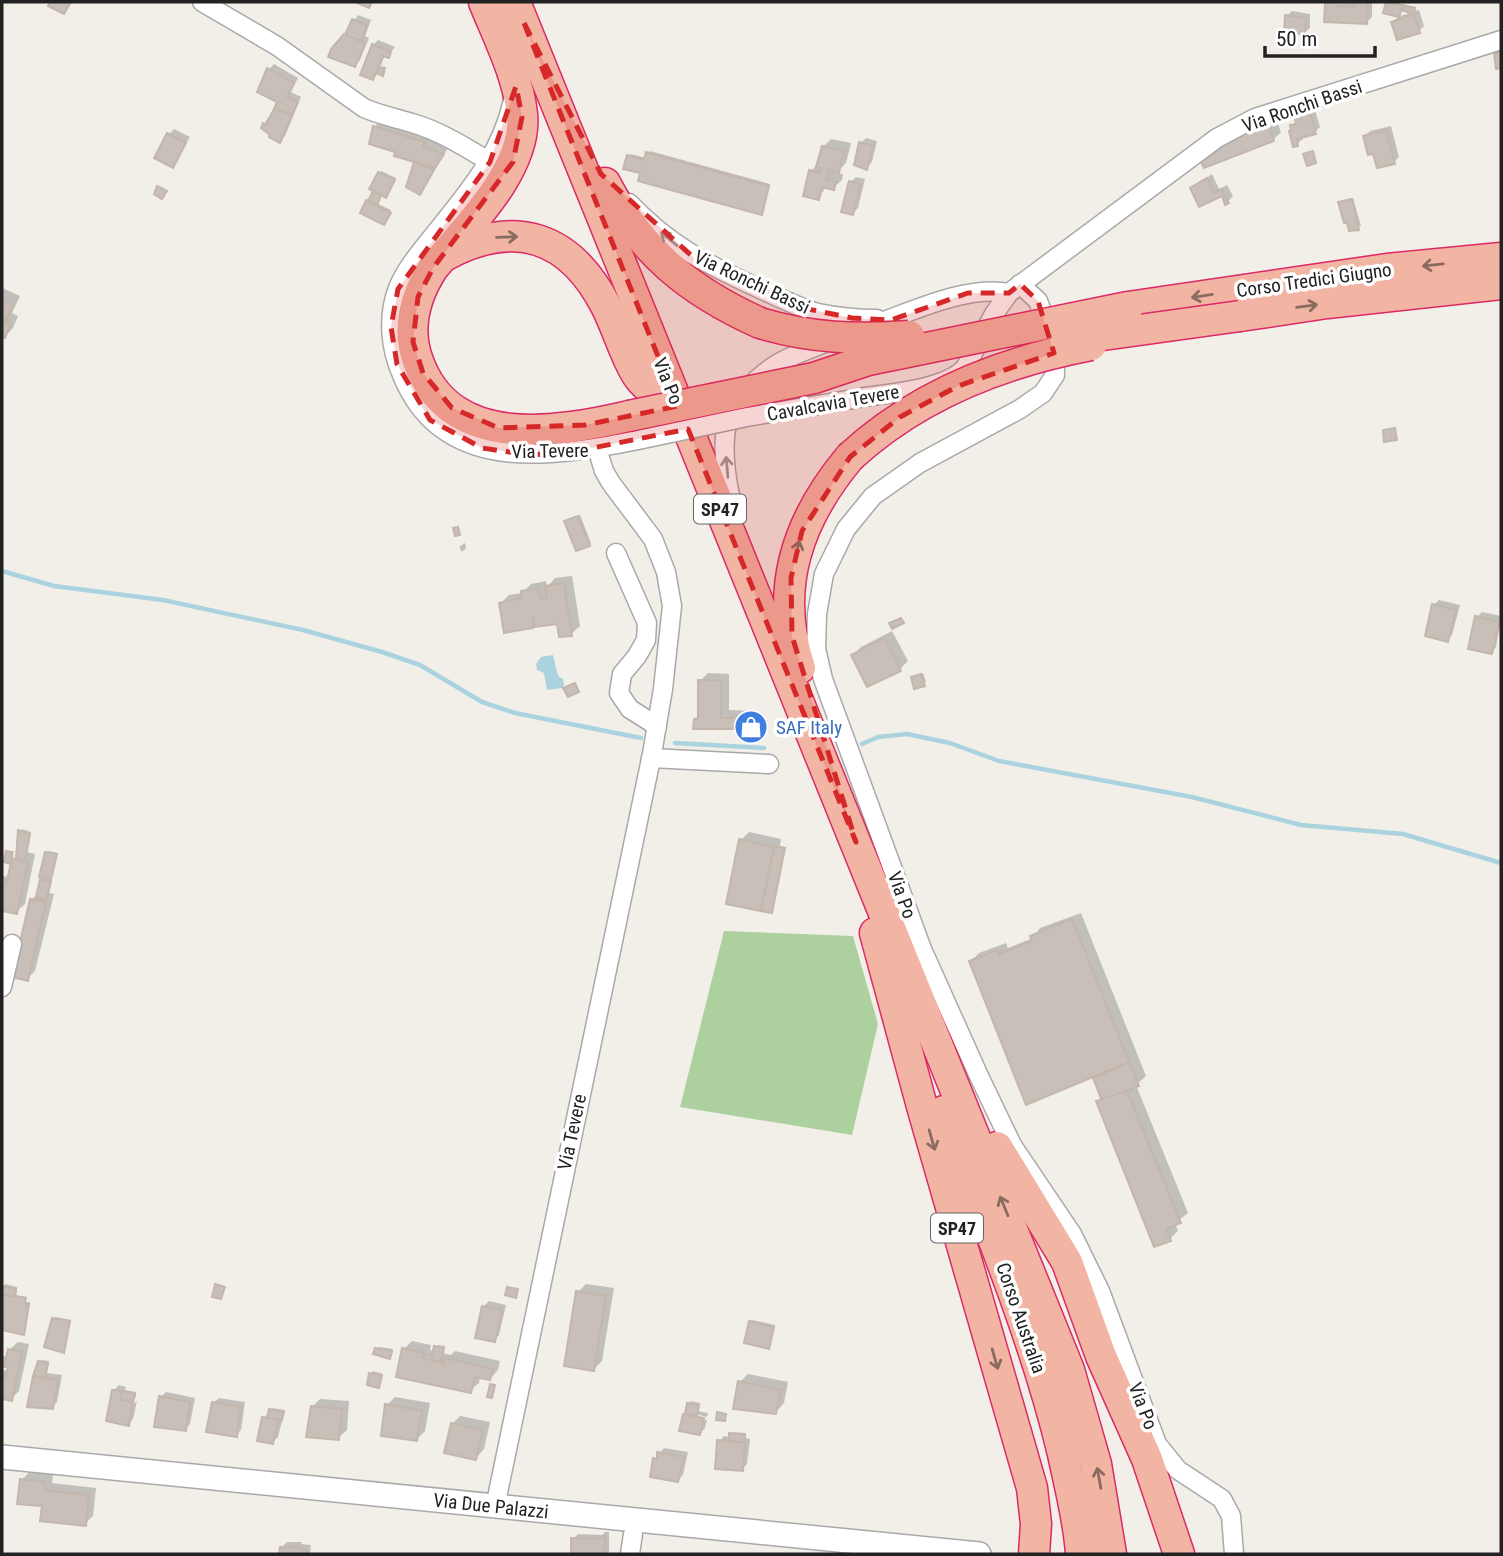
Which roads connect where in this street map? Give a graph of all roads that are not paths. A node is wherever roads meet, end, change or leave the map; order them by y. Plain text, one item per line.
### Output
1 (201, 2) edge
2 (484, 2) edge
3 (496, 2) edge
4 (520, 13) edge
5 (1501, 40) edge
6 (516, 86) junction
7 (490, 162) junction
8 (601, 174) junction
9 (442, 257) junction
10 (1501, 258) edge
11 (1501, 284) edge
12 (1015, 289) junction
13 (1128, 307) junction
14 (1240, 316) junction
15 (891, 320) junction
16 (816, 378) junction
17 (634, 428) junction
18 (675, 442) dead end
19 (597, 448) junction
20 (616, 553) dead end
21 (749, 582) junction
22 (657, 726) junction
23 (651, 758) junction
24 (769, 764) dead end
25 (856, 842) junction
26 (876, 933) junction
27 (12, 944) dead end
28 (2, 987) edge
29 (919, 993) junction
30 (1101, 1356) junction
31 (2, 1457) edge
32 (495, 1507) junction
33 (633, 1534) dead end
34 (1081, 1547) edge
35 (1111, 1550) edge
36 (630, 1554) edge
37 (979, 1554) edge
38 (1034, 1554) edge
39 (1161, 1554) edge
40 (1179, 1554) edge
41 (1234, 1554) edge

1 - 7 street
2 - 6 highway
9 -> 3 highway, Via Po
4 - 8 highway
4 - 21 highway, Via Po / SP47
5 - 12 street, Via Ronchi Bassi
6 - 7 street, Via Tevere
6 - 9 highway
7 - 19 street, Via Tevere
8 - 13 highway, bridge
15 -> 8 street, Via Ronchi Bassi
9 - 17 highway
10 -> 13 highway, Corso Tredici Giugno
14 -> 11 highway, Corso Tredici Giugno
12 - 15 street, Via Ronchi Bassi
12 - 17 street, Cavalcavia Tevere, bridge
12 - 41 street, Via Po
13 - 16 highway, bridge
14 - 16 highway, bridge
25 -> 14 highway, bridge
21 -> 15 street, Via Ronchi Bassi
16 - 17 highway, bridge
17 - 19 street, Cavalcavia Tevere
18 - 26 highway, Via Po / SP47
19 - 22 street, Via Tevere
20 - 22 street
21 - 25 highway, Via Po / SP47
22 - 23 street, Via Tevere
23 - 24 street
23 - 32 street, Via Tevere
25 - 29 highway, Via Po / SP47
26 - 34 highway, Corso Australia / SP47
26 -> 38 highway, SP47
27 - 28 street
29 - 30 highway, SP47
35 -> 29 highway, Corso Australia / SP47
30 - 39 highway, SP47
30 - 40 highway, SP47
31 - 32 street, Via Due Palazzi
32 - 37 street, Via Due Palazzi
33 - 36 street

